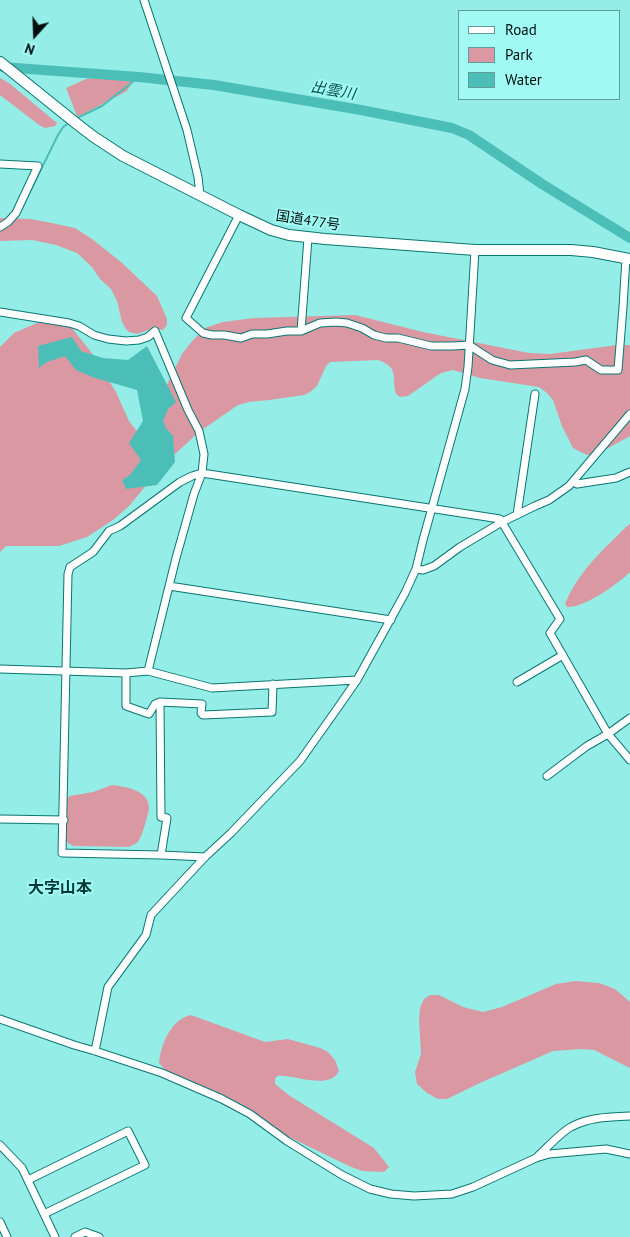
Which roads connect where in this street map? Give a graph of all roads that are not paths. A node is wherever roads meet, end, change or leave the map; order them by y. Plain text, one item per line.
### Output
1 (144, 0) edge
2 (0, 62) edge
3 (0, 164) edge
4 (200, 195) junction
5 (239, 215) junction
6 (0, 227) edge
7 (308, 238) junction
8 (475, 250) junction
9 (628, 259) edge
10 (626, 306) edge
11 (0, 312) edge
12 (301, 331) junction
13 (469, 345) junction
14 (534, 394) dead end
15 (630, 414) edge
16 (630, 472) edge
17 (202, 473) junction
18 (574, 481) junction
19 (432, 509) junction
20 (517, 515) junction
21 (502, 522) junction
22 (416, 569) junction
23 (169, 586) junction
24 (390, 620) junction
25 (563, 655) junction
26 (0, 669) edge
27 (148, 671) junction
28 (66, 672) junction
29 (126, 673) junction
30 (357, 680) junction
31 (517, 682) dead end
32 (273, 684) junction
33 (160, 702) junction
34 (630, 718) edge
35 (608, 734) junction
36 (630, 760) edge
37 (547, 776) dead end
38 (0, 819) edge
39 (64, 820) junction
40 (161, 855) junction
41 (205, 857) junction
42 (0, 1019) edge
43 (95, 1051) junction
44 (630, 1116) edge
45 (0, 1145) edge
46 (630, 1154) edge
47 (536, 1158) junction
48 (28, 1180) junction
49 (44, 1214) junction
50 (0, 1222) edge
51 (7, 1237) edge
52 (55, 1237) edge
53 (75, 1237) edge
54 (99, 1237) edge

1 - 4 street
2 - 4 highway, 国道477号
3 - 6 street
4 - 5 highway, 国道477号
5 - 7 highway, 国道477号
5 - 12 street
7 - 8 highway, 国道477号
7 - 12 street
8 - 9 highway, 国道477号
8 - 13 street
9 - 10 street
10 - 13 street
11 - 17 street
12 - 13 street
13 - 19 street
14 - 20 street
15 - 18 street
16 - 18 street
17 - 19 street
17 - 23 street
17 - 28 street
18 - 20 street
19 - 21 street
19 - 22 street
20 - 21 street
21 - 22 street
21 - 25 street
22 - 24 street
23 - 24 street
23 - 27 street
24 - 30 street
25 - 31 street
25 - 35 street
26 - 28 street
27 - 29 street
27 - 32 street
28 - 29 street
28 - 39 street
29 - 33 street
30 - 32 street
30 - 41 street
32 - 33 street
33 - 40 street
34 - 35 street
35 - 36 street
35 - 37 street
38 - 39 street
39 - 40 street
40 - 41 street
41 - 43 street
42 - 43 street
43 - 47 street
44 - 47 street
45 - 48 street
46 - 47 street
48 - 49 street
48 - 49 street
49 - 52 street
50 - 51 street
53 - 54 street

